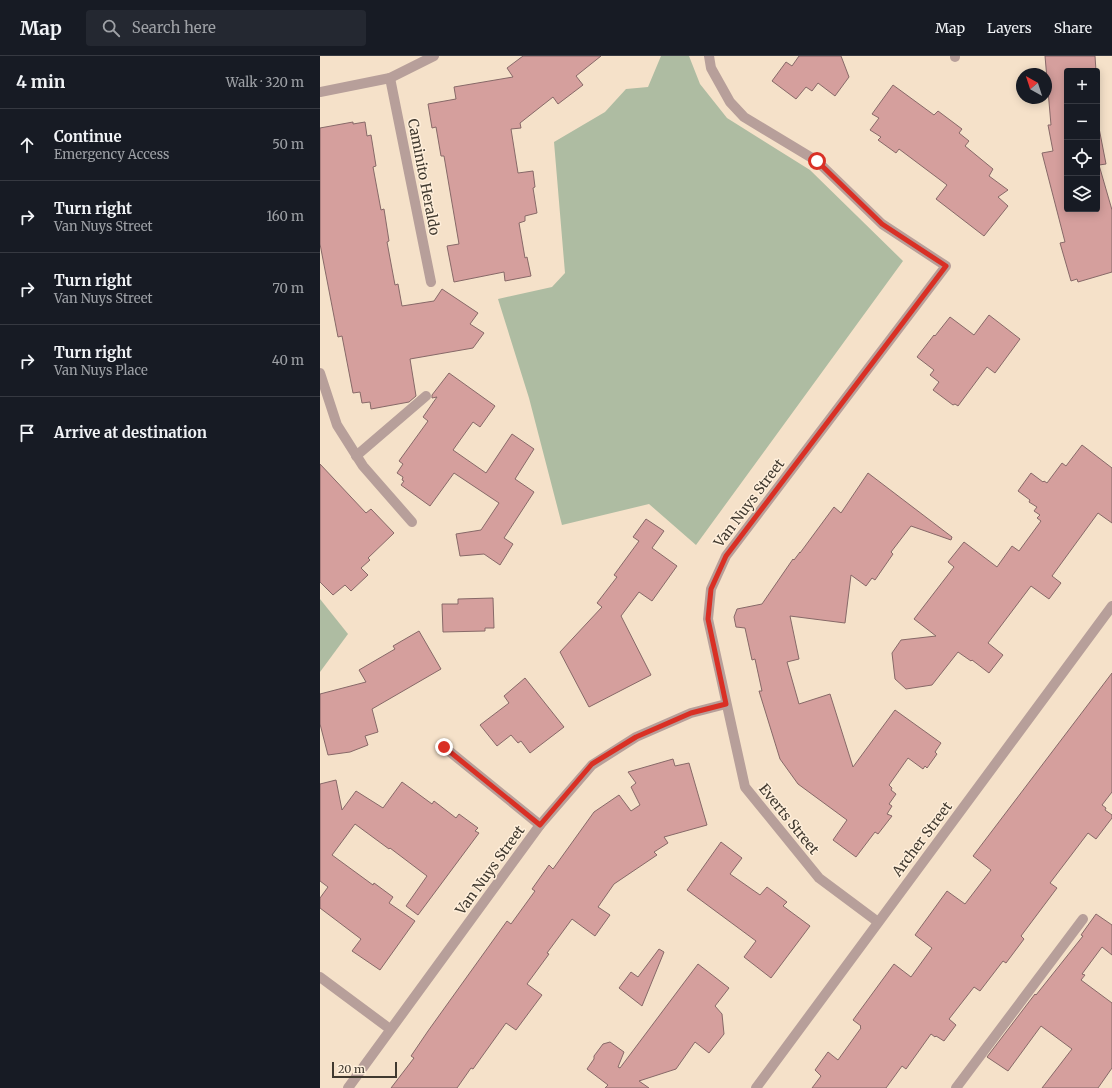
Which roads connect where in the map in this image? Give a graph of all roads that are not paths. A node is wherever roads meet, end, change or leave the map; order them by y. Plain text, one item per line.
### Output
1 (434, 56) edge
2 (709, 56) edge
3 (390, 78) junction
4 (320, 92) edge
5 (431, 282) dead end
6 (320, 373) edge
7 (426, 396) dead end
8 (356, 456) junction
9 (412, 522) dead end
10 (1112, 606) edge
11 (726, 704) junction
12 (444, 747) dead end
13 (540, 825) junction
14 (1083, 919) dead end
15 (878, 922) junction
16 (320, 977) edge
17 (390, 1029) junction
18 (348, 1088) edge
19 (756, 1088) edge
20 (956, 1088) edge

1 - 3 street
2 - 11 street, Van Nuys Street
3 - 4 street
3 - 5 street, Caminito Heraldo
6 - 8 street
7 - 8 street
8 - 9 street
10 - 15 street, Archer Street
11 - 13 street, Van Nuys Street
11 - 15 street, Everts Street
12 - 13 street
13 - 17 street, Van Nuys Street
14 - 20 street
15 - 19 street, Archer Street
16 - 17 street
17 - 18 street, Van Nuys Street

